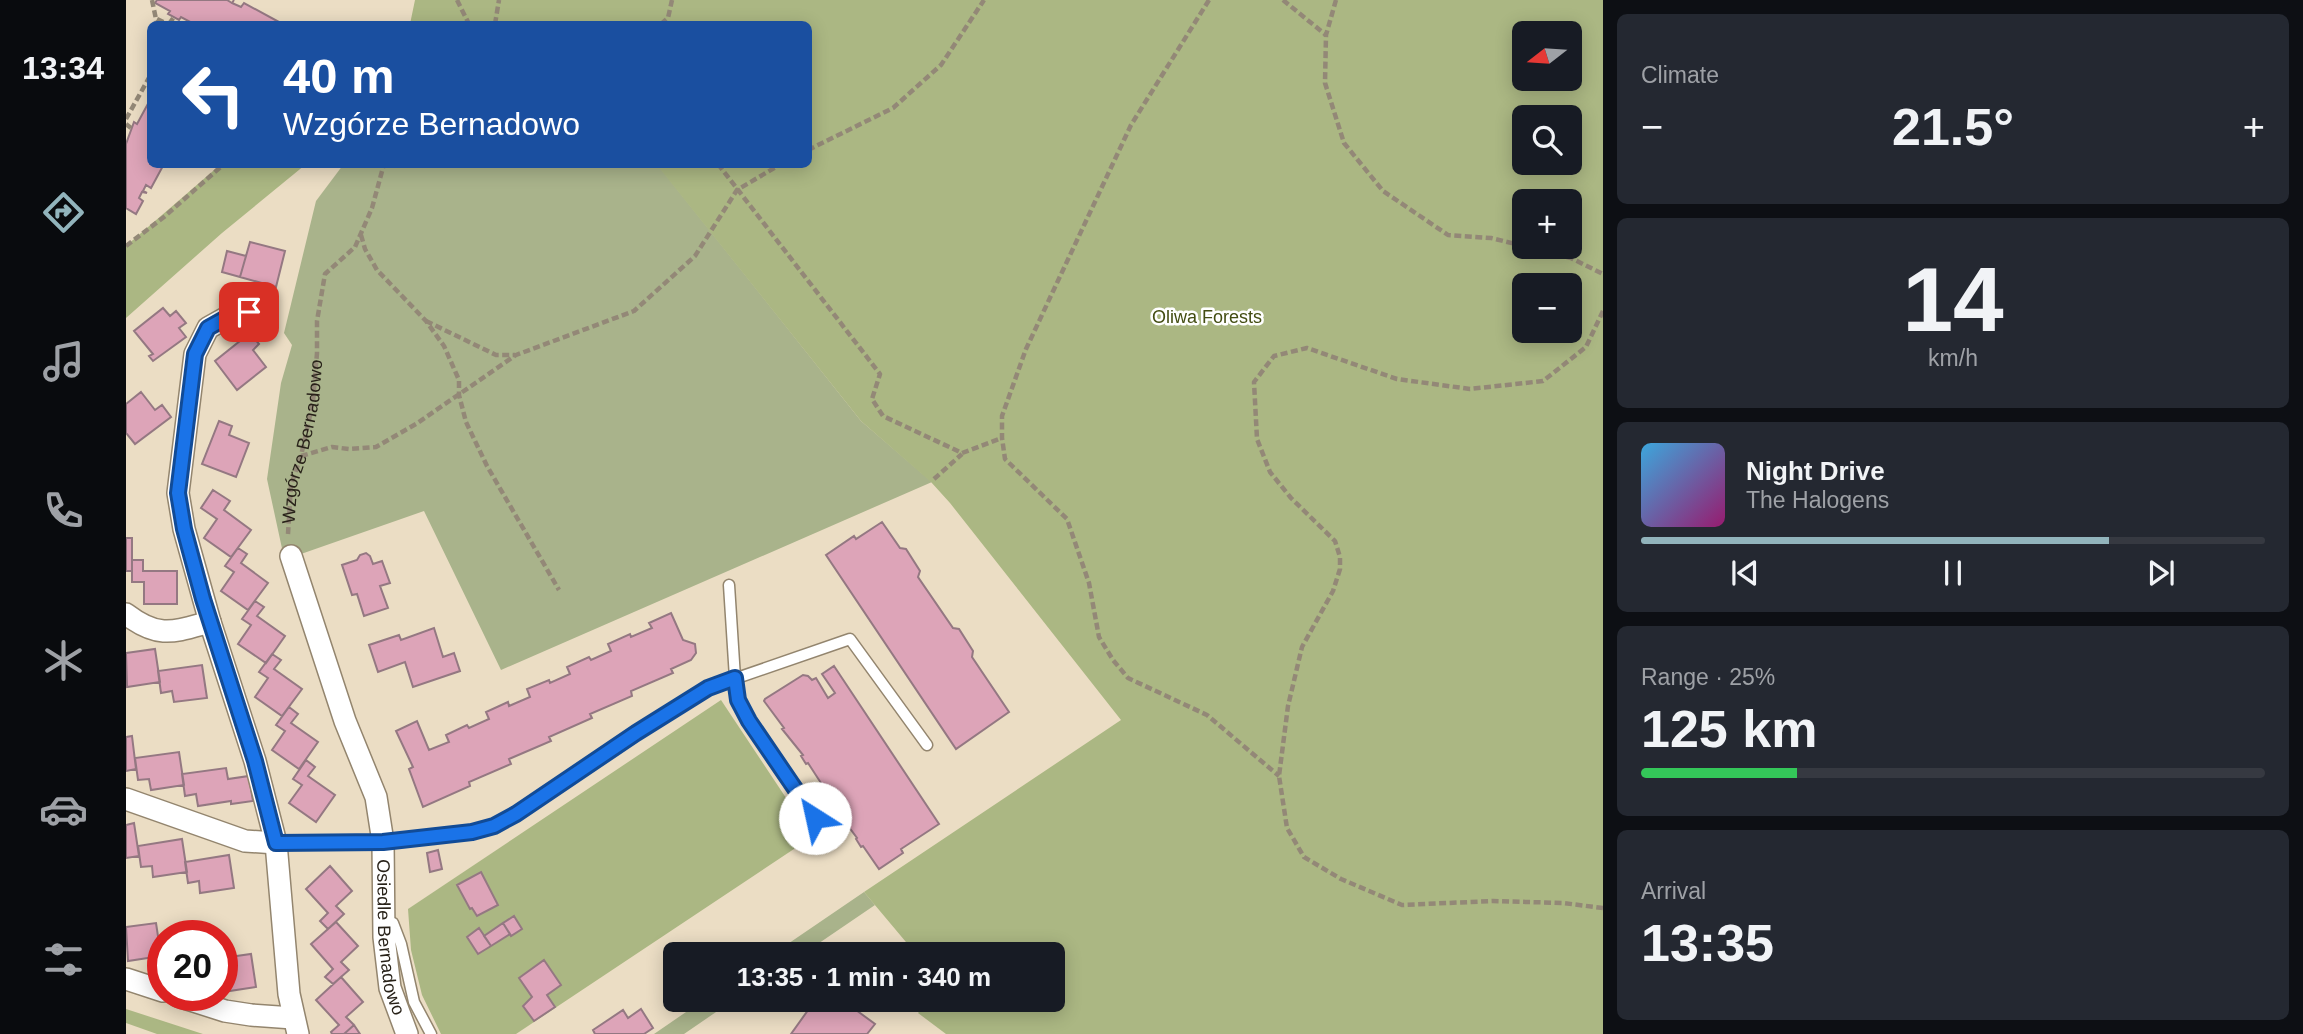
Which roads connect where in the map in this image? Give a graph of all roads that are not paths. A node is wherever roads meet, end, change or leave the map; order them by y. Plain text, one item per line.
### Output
1 (249, 312) dead end
2 (290, 556) road end
3 (729, 585) dead end
4 (126, 614) edge
5 (210, 622) junction
6 (735, 678) junction
7 (926, 745) dead end
8 (126, 799) edge
9 (815, 818) dead end
10 (383, 842) junction
11 (276, 843) junction
12 (384, 920) junction
13 (126, 979) edge
14 (147, 986) edge
15 (225, 1011) edge
16 (296, 1026) edge
17 (407, 1034) edge
18 (431, 1034) edge

1 - 5 street
2 - 10 street, Osiedle Bernadowo
3 - 6 lane
4 - 5 street
5 - 11 street
6 - 7 lane
6 - 9 lane
6 - 10 lane
8 - 11 street
10 - 11 lane
10 - 12 street, Osiedle Bernadowo
11 - 16 street
12 - 17 street, Osiedle Bernadowo
12 - 18 lane
13 - 14 street
15 - 16 street

